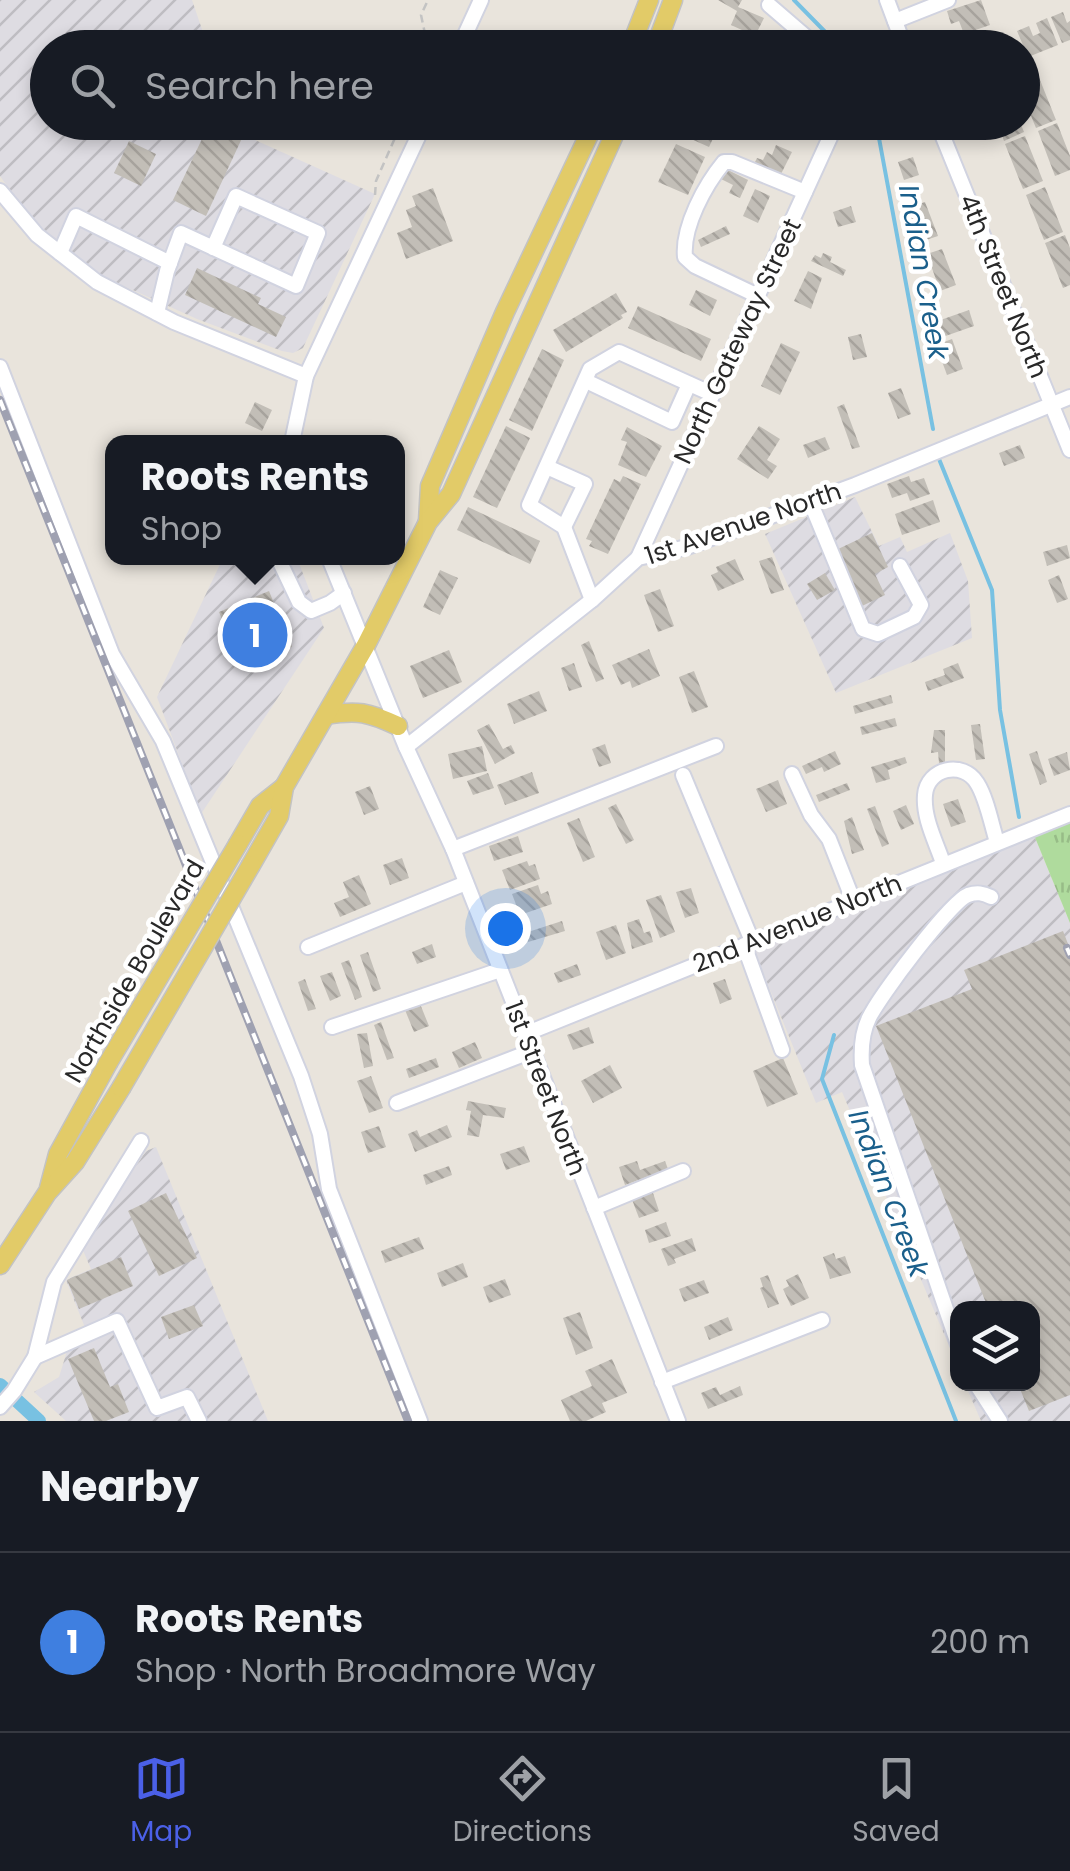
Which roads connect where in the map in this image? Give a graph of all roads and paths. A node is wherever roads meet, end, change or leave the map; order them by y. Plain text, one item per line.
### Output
1 (428, 0) edge
2 (481, 0) edge
3 (649, 0) edge
4 (673, 0) edge
5 (886, 0) edge
6 (948, 0) edge
7 (769, 5) dead end
8 (895, 20) junction
9 (424, 30) edge
10 (468, 30) edge
11 (637, 30) edge
12 (662, 30) edge
13 (798, 30) edge
14 (899, 30) edge
15 (394, 140) edge
16 (417, 140) edge
17 (586, 140) edge
18 (612, 140) edge
19 (828, 140) edge
20 (944, 140) edge
21 (0, 191) edge
22 (805, 192) junction
23 (376, 198) dead end
24 (213, 248) junction
25 (60, 253) junction
26 (170, 263) junction
27 (758, 296) junction
28 (157, 313) junction
29 (0, 367) edge
30 (306, 376) junction
31 (586, 382) junction
32 (689, 384) junction
33 (712, 394) junction
34 (1070, 397) edge
35 (1052, 404) junction
36 (293, 435) edge
37 (1070, 450) edge
38 (547, 467) junction
39 (810, 501) junction
40 (428, 522) junction
41 (564, 528) junction
42 (638, 558) junction
43 (281, 565) edge
44 (332, 565) edge
45 (900, 566) dead end
46 (344, 593) junction
47 (592, 600) junction
48 (366, 645) junction
49 (326, 716) junction
50 (398, 726) junction
51 (716, 746) dead end
52 (406, 748) junction
53 (683, 774) dead end
54 (792, 774) dead end
55 (284, 787) junction
56 (1070, 814) edge
57 (997, 842) junction
58 (452, 849) junction
59 (944, 863) junction
60 (466, 883) junction
61 (991, 897) dead end
62 (853, 900) junction
63 (748, 943) junction
64 (308, 947) dead end
65 (500, 970) junction
66 (332, 1027) dead end
67 (525, 1034) junction
68 (782, 1050) dead end
69 (532, 1051) junction
70 (397, 1103) dead end
71 (142, 1141) dead end
72 (683, 1171) dead end
73 (47, 1193) junction
74 (594, 1208) junction
75 (0, 1265) edge
76 (822, 1320) dead end
77 (950, 1321) edge
78 (35, 1356) junction
79 (662, 1382) junction
80 (981, 1391) edge
81 (6, 1400) edge
82 (155, 1415) edge
83 (199, 1421) edge
84 (420, 1421) edge
85 (678, 1421) edge
86 (1000, 1421) edge

1 - 9 path
2 - 10 street
3 - 11 main road
4 - 12 main road
5 - 8 street
6 - 8 street
7 - 13 street
8 - 14 street
15 - 23 path
16 - 30 street
17 - 40 main road, Northside Boulevard
18 - 40 main road, Northside Boulevard
19 - 22 street, North Gateway Street
20 - 35 street, 4th Street North
21 - 25 street
22 - 27 street, North Gateway Street
22 - 27 street
24 - 24 street
24 - 26 street
25 - 26 street
25 - 28 street
26 - 28 street
27 - 33 street, North Gateway Street
28 - 30 street
29 - 84 street
30 - 36 street
31 - 32 street
31 - 32 street
31 - 38 street
32 - 33 street
33 - 42 street, North Gateway Street
34 - 35 street, 1st Avenue North
35 - 37 street, 4th Street North
35 - 39 street, 1st Avenue North
38 - 41 street
38 - 41 street
39 - 42 street, 1st Avenue North
39 - 45 street
40 - 48 main road, Northside Boulevard
41 - 47 street
42 - 47 street, 1st Avenue North
43 - 46 street
44 - 46 street, 1st Street North
46 - 48 street, 1st Street North
47 - 52 street, 1st Avenue North
48 - 49 main road, Northside Boulevard
48 - 50 street, 1st Street North
49 - 50 main road
49 - 55 main road, Northside Boulevard
50 - 52 street, 1st Street North
51 - 58 street
52 - 58 street, 1st Street North
53 - 63 street
54 - 62 street
55 - 73 main road, Northside Boulevard, bridge
55 - 73 main road, Northside Boulevard, bridge
56 - 57 street, 2nd Avenue North
57 - 59 street, 2nd Avenue North
57 - 59 street
58 - 60 street, 1st Street North
59 - 62 street, 2nd Avenue North
60 - 64 street
60 - 65 street, 1st Street North
61 - 77 street
62 - 63 street, 2nd Avenue North
63 - 67 street, 2nd Avenue North
63 - 68 street
65 - 66 street
65 - 67 street, 1st Street North
67 - 69 street, 1st Street North
69 - 70 street
69 - 74 street, 1st Street North
71 - 78 street
72 - 74 street
73 - 75 main road, Northside Boulevard
74 - 79 street, 1st Street North
76 - 79 street
78 - 81 street
78 - 82 street
79 - 85 street, 1st Street North
80 - 86 street
82 - 83 street

